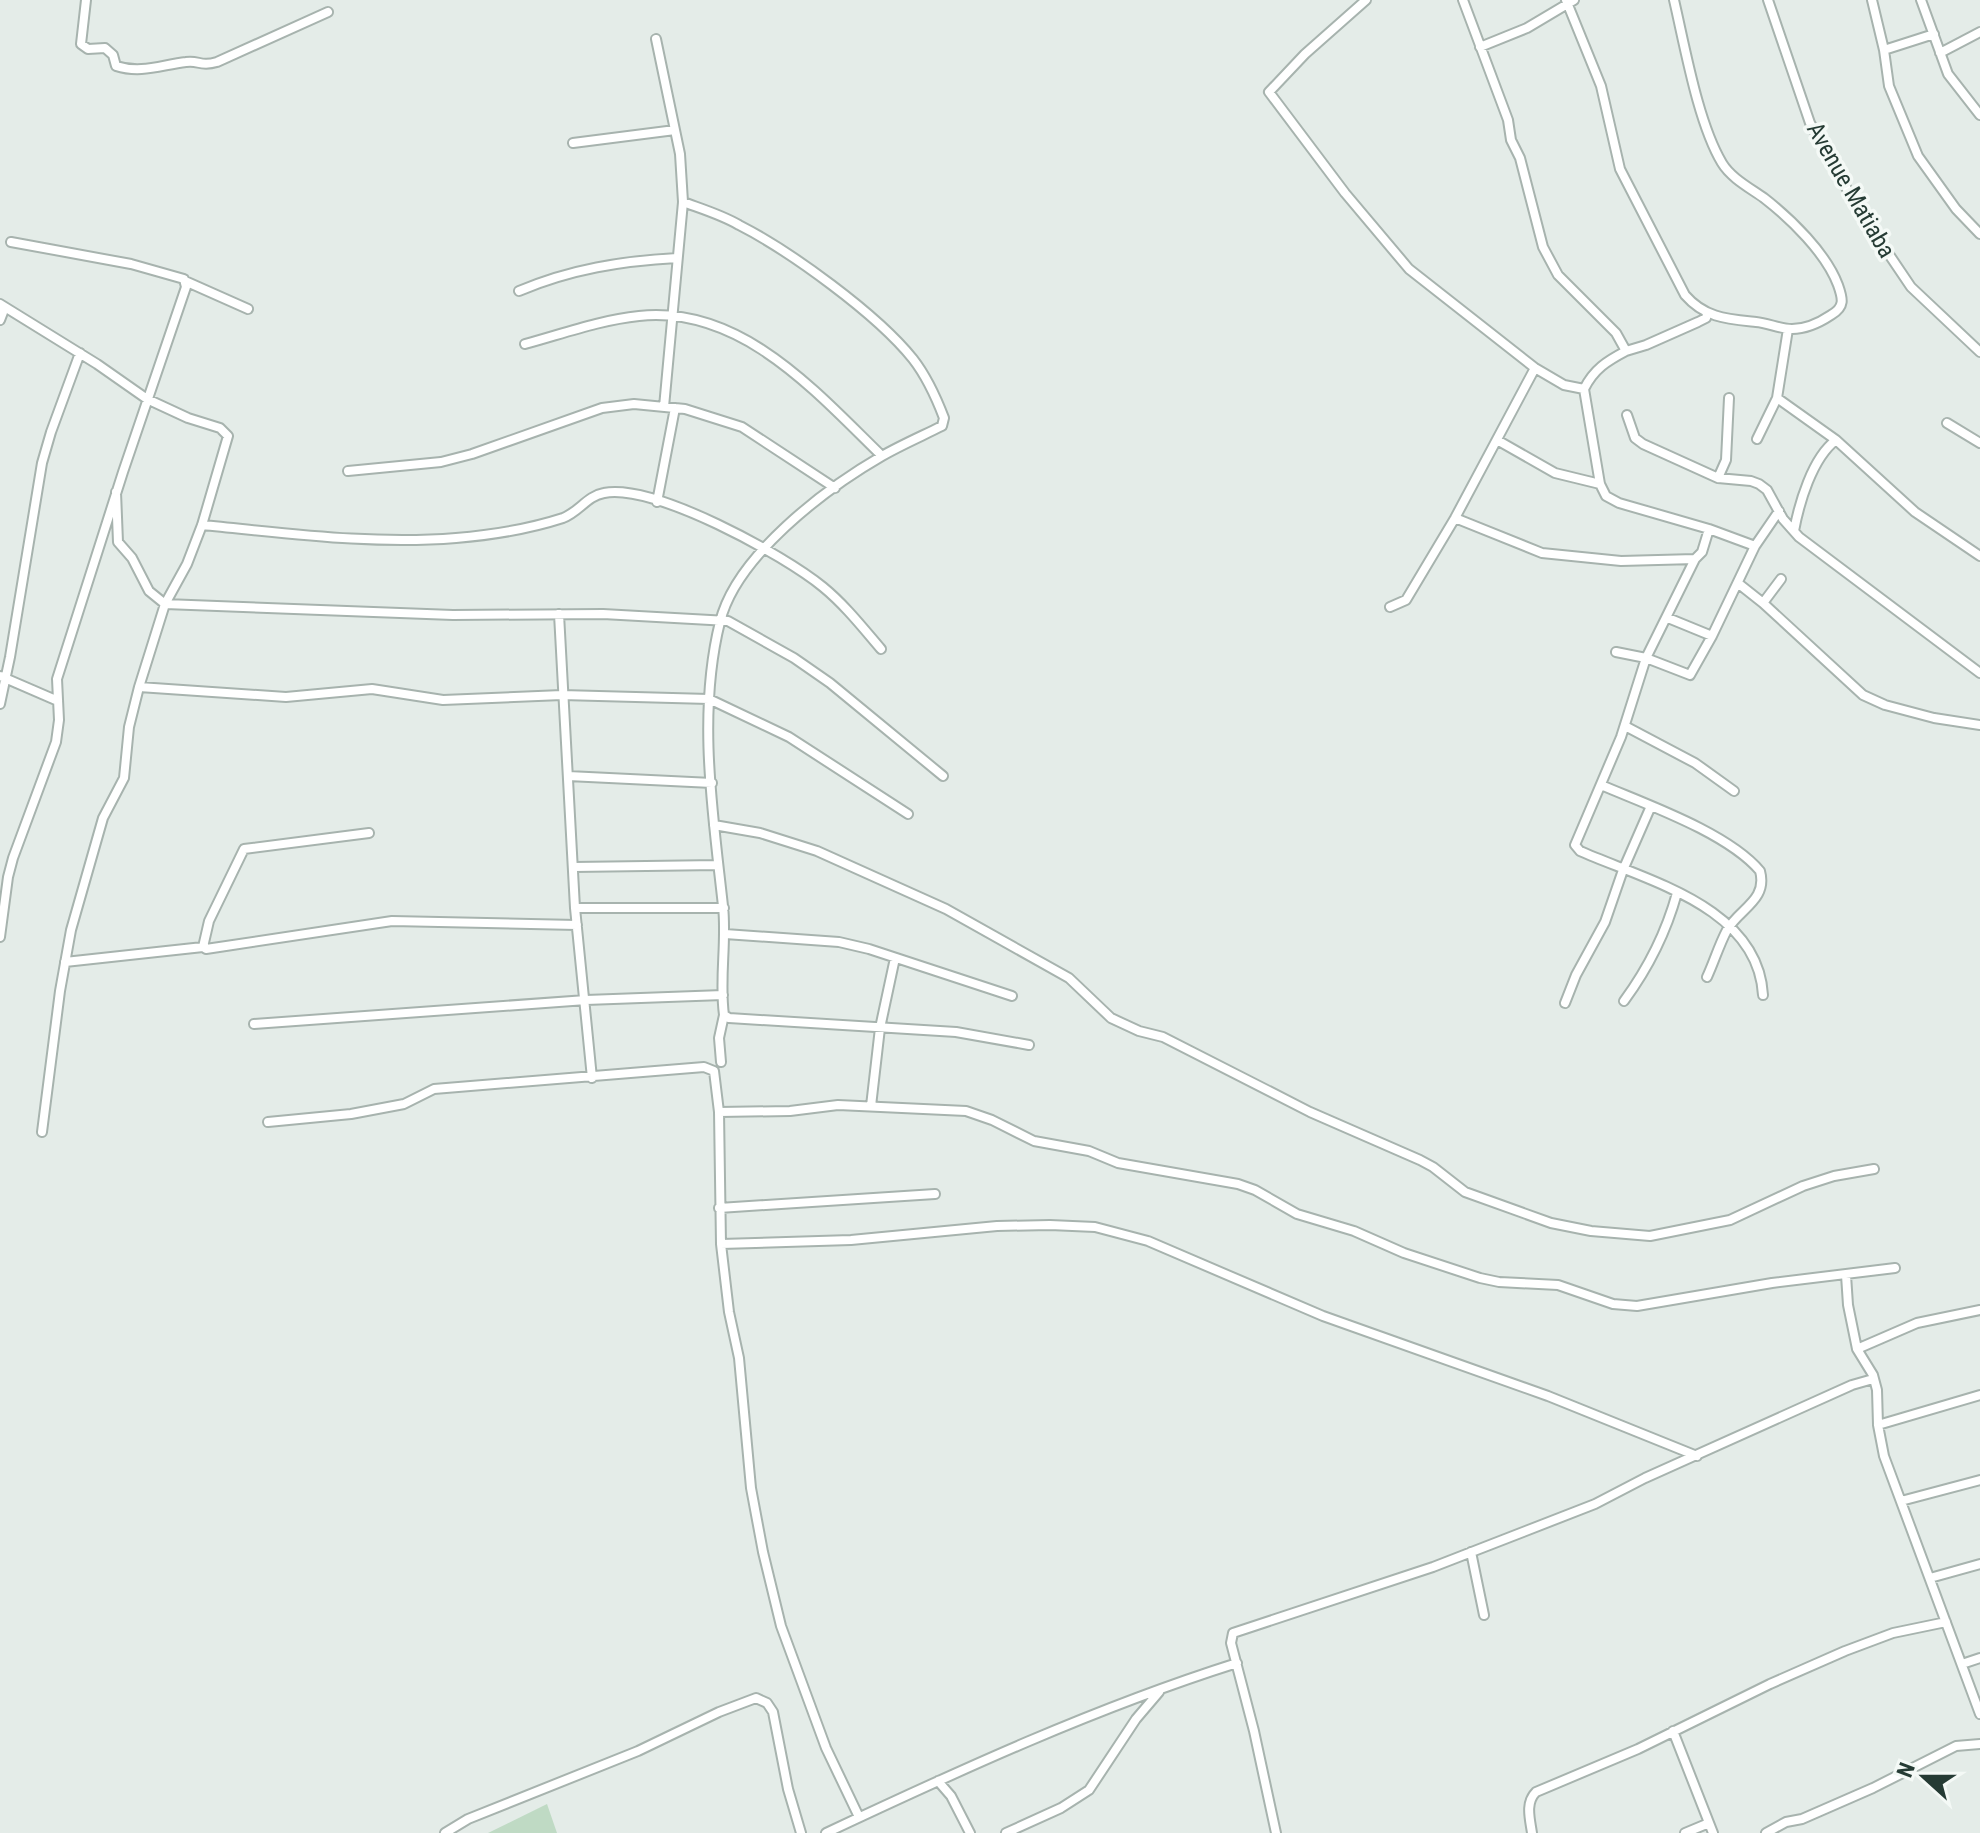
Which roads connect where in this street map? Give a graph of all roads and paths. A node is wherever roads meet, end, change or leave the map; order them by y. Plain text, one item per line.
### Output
1 (86, 0) edge
2 (1366, 0) edge
3 (1463, 0) edge
4 (1674, 0) edge
5 (1768, 0) edge
6 (1872, 0) edge
7 (1921, 0) edge
8 (1569, 1) edge
9 (328, 12) dead end
10 (1980, 32) edge
11 (1934, 34) junction
12 (656, 39) dead end
13 (1480, 47) junction
14 (1884, 50) junction
15 (1940, 53) junction
16 (1980, 115) edge
17 (675, 130) junction
18 (573, 143) dead end
19 (683, 202) junction
20 (1980, 234) edge
21 (11, 242) dead end
22 (677, 258) junction
23 (185, 281) junction
24 (519, 291) dead end
25 (3, 305) edge
26 (248, 309) dead end
27 (1707, 314) junction
28 (671, 317) junction
29 (0, 320) edge
30 (1788, 329) junction
31 (525, 344) dead end
32 (1626, 351) junction
33 (1980, 352) edge
34 (80, 353) junction
35 (1535, 368) junction
36 (1584, 389) junction
37 (1729, 398) dead end
38 (1777, 398) junction
39 (147, 399) junction
40 (664, 407) junction
41 (675, 408) junction
42 (1627, 415) dead end
43 (1947, 423) dead end
44 (1757, 439) dead end
45 (1497, 440) junction
46 (1836, 440) junction
47 (1980, 443) edge
48 (882, 456) junction
49 (348, 471) dead end
50 (1718, 478) junction
51 (1600, 484) junction
52 (835, 488) junction
53 (116, 492) junction
54 (657, 502) junction
55 (1779, 511) junction
56 (1455, 518) junction
57 (202, 525) junction
58 (1709, 529) junction
59 (1794, 531) junction
60 (1755, 546) junction
61 (764, 547) junction
62 (1980, 556) edge
63 (1695, 559) junction
64 (1781, 579) dead end
65 (1739, 584) junction
66 (1763, 603) junction
67 (165, 604) junction
68 (1390, 607) dead end
69 (559, 614) junction
70 (1668, 618) junction
71 (720, 620) junction
72 (1712, 636) junction
73 (881, 649) dead end
74 (1616, 652) dead end
75 (1646, 658) junction
76 (1980, 673) edge
77 (3, 676) edge
78 (139, 687) junction
79 (562, 695) junction
80 (709, 699) junction
81 (58, 701) junction
82 (0, 704) edge
83 (1980, 725) edge
84 (1625, 726) junction
85 (568, 776) junction
86 (943, 776) dead end
87 (712, 783) junction
88 (1601, 785) junction
89 (1734, 791) dead end
90 (1651, 806) junction
91 (908, 814) dead end
92 (714, 825) junction
93 (369, 833) dead end
94 (718, 865) junction
95 (574, 867) junction
96 (1623, 870) junction
97 (1677, 893) junction
98 (575, 908) junction
99 (724, 908) junction
100 (577, 925) junction
101 (1729, 927) junction
102 (725, 934) junction
103 (0, 937) edge
104 (203, 947) junction
105 (895, 958) junction
106 (65, 962) junction
107 (1707, 977) dead end
108 (723, 995) junction
109 (1763, 995) dead end
110 (1012, 996) dead end
111 (586, 1000) junction
112 (1624, 1001) dead end
113 (1565, 1003) dead end
114 (724, 1015) junction
115 (254, 1024) dead end
116 (880, 1028) junction
117 (1029, 1045) dead end
118 (721, 1062) dead end
119 (592, 1078) junction
120 (871, 1106) junction
121 (719, 1112) junction
122 (268, 1122) dead end
123 (42, 1132) dead end
124 (1874, 1169) dead end
125 (935, 1194) dead end
126 (719, 1208) junction
127 (721, 1244) junction
128 (1895, 1268) dead end
129 (1846, 1275) junction
130 (1980, 1310) edge
131 (1857, 1349) junction
132 (1873, 1379) junction
133 (1980, 1395) edge
134 (1878, 1425) junction
135 (1697, 1456) junction
136 (1980, 1480) edge
137 (1901, 1501) junction
138 (1471, 1552) junction
139 (1980, 1564) edge
140 (1930, 1578) junction
141 (1484, 1615) dead end
142 (1946, 1622) junction
143 (1980, 1658) edge
144 (1237, 1663) junction
145 (1962, 1664) junction
146 (1169, 1685) junction
147 (1980, 1714) edge
148 (1673, 1731) junction
149 (1980, 1744) edge
150 (938, 1781) junction
151 (859, 1817) junction
152 (1709, 1823) junction
153 (445, 1833) edge
154 (801, 1833) edge
155 (826, 1833) edge
156 (970, 1833) edge
157 (1006, 1833) edge
158 (1276, 1833) edge
159 (1532, 1833) edge
160 (1685, 1833) edge
161 (1713, 1833) edge
162 (1766, 1833) edge

1 - 9 street
2 - 35 street
3 - 13 street
4 - 30 street
5 - 33 street, Avenue Matiaba
6 - 14 street
7 - 11 street
8 - 13 street
8 - 27 street
10 - 15 street
11 - 14 street
11 - 15 street
12 - 17 street
13 - 32 street
14 - 20 street
15 - 16 street
17 - 18 street
17 - 19 street
19 - 22 street
19 - 48 street
21 - 23 street
22 - 24 street
22 - 28 street
23 - 26 street
23 - 39 street
25 - 29 street
25 - 34 street
27 - 30 street
27 - 32 street
28 - 31 street
28 - 40 street
28 - 48 street
30 - 38 street
32 - 36 street
34 - 39 street
34 - 77 street
35 - 36 street
35 - 45 street
36 - 51 street
37 - 50 street
38 - 44 street
38 - 46 street
39 - 53 street
39 - 57 street
40 - 41 street
40 - 49 street
41 - 52 street
41 - 54 street
42 - 50 street
43 - 47 street
45 - 51 street
45 - 56 street
46 - 59 street
46 - 62 street
48 - 52 street
50 - 55 street
51 - 58 street
52 - 61 street
53 - 67 street
53 - 81 street
54 - 57 street
54 - 61 street
55 - 59 street
55 - 60 street
56 - 63 street
56 - 68 street
57 - 67 street
58 - 60 street
58 - 63 street
59 - 76 street
60 - 65 street
61 - 71 street
61 - 73 street
63 - 70 street
64 - 66 street
65 - 66 street
65 - 72 street
66 - 83 street
67 - 69 street
67 - 78 street
69 - 71 street
69 - 79 street
70 - 72 street
70 - 75 street
71 - 80 street
71 - 86 street
72 - 75 street
74 - 75 street
75 - 84 street
77 - 81 street
77 - 82 street
78 - 79 street
78 - 106 street
79 - 80 street
79 - 85 street
80 - 87 street
80 - 91 street
81 - 103 street
84 - 88 street
84 - 89 street
85 - 87 street
85 - 95 street
87 - 92 street
88 - 90 street
88 - 96 street
90 - 96 street
90 - 101 street
92 - 94 street
92 - 124 street
93 - 104 street
94 - 95 street
94 - 99 street
95 - 98 street
96 - 97 street
96 - 113 street
97 - 101 street
97 - 112 street
98 - 99 street
98 - 100 street
99 - 102 street
100 - 104 street
100 - 111 street
101 - 107 street
101 - 109 street
102 - 105 street
102 - 108 street
104 - 106 street
105 - 110 street
105 - 116 street
106 - 123 street
108 - 111 street
108 - 114 street
111 - 115 street
111 - 119 street
114 - 116 street
114 - 118 street
116 - 117 street
116 - 120 street
119 - 121 street
119 - 122 street
120 - 121 street
120 - 129 street
121 - 126 street
125 - 126 street
126 - 127 street
127 - 135 street
127 - 151 street
128 - 129 street
129 - 131 street
130 - 131 street
131 - 132 street
132 - 134 street
132 - 135 street
133 - 134 street
134 - 137 street
135 - 138 street
136 - 137 street
137 - 140 street
138 - 141 street
138 - 144 street
139 - 140 street
140 - 142 street
142 - 145 street
142 - 148 street
143 - 145 street
144 - 146 street
144 - 158 street
145 - 147 street
146 - 150 street
146 - 157 street
148 - 152 street
148 - 159 street
149 - 162 street
150 - 151 street
150 - 156 street
151 - 155 street
152 - 160 street
152 - 161 street
153 - 154 street

